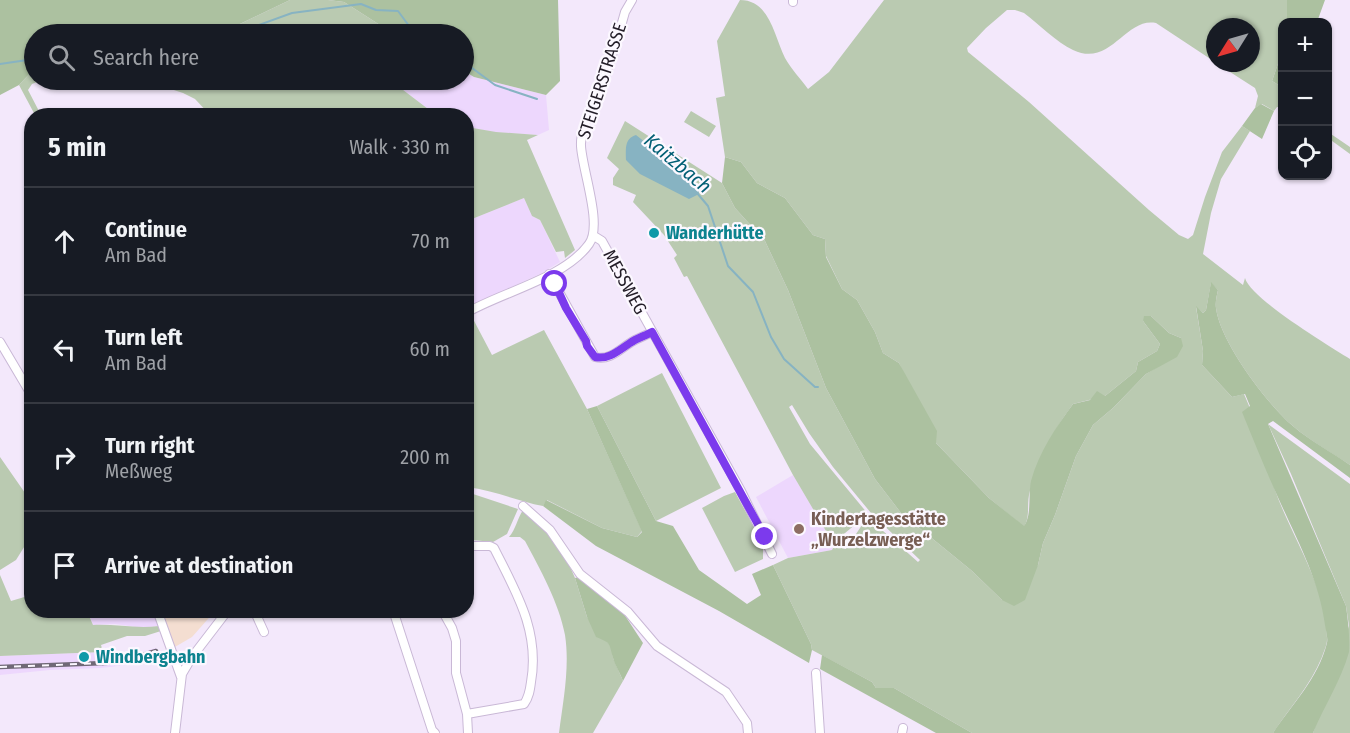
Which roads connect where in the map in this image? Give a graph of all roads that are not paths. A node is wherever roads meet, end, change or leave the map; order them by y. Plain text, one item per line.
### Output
1 (632, 0) edge
2 (594, 236) junction
3 (549, 274) junction
4 (474, 309) edge
5 (652, 332) junction
6 (0, 342) edge
7 (24, 382) edge
8 (523, 506) dead end
9 (474, 546) edge
10 (772, 554) dead end
11 (160, 618) edge
12 (222, 618) edge
13 (258, 618) edge
14 (396, 618) edge
15 (446, 618) edge
16 (264, 632) dead end
17 (816, 673) dead end
18 (181, 676) junction
19 (467, 714) junction
20 (174, 733) edge
21 (435, 733) edge
22 (468, 733) edge
23 (748, 733) edge
24 (820, 733) edge

1 - 2 street, STEIGERSTRASSE
2 - 3 street
2 - 5 street, MESSWEG
3 - 4 street
3 - 5 street
5 - 10 street, MESSWEG
6 - 7 street
8 - 23 street
9 - 19 street
11 - 18 street
12 - 18 street
13 - 16 street
14 - 21 street
15 - 19 street
17 - 24 street
18 - 20 street
19 - 22 street

